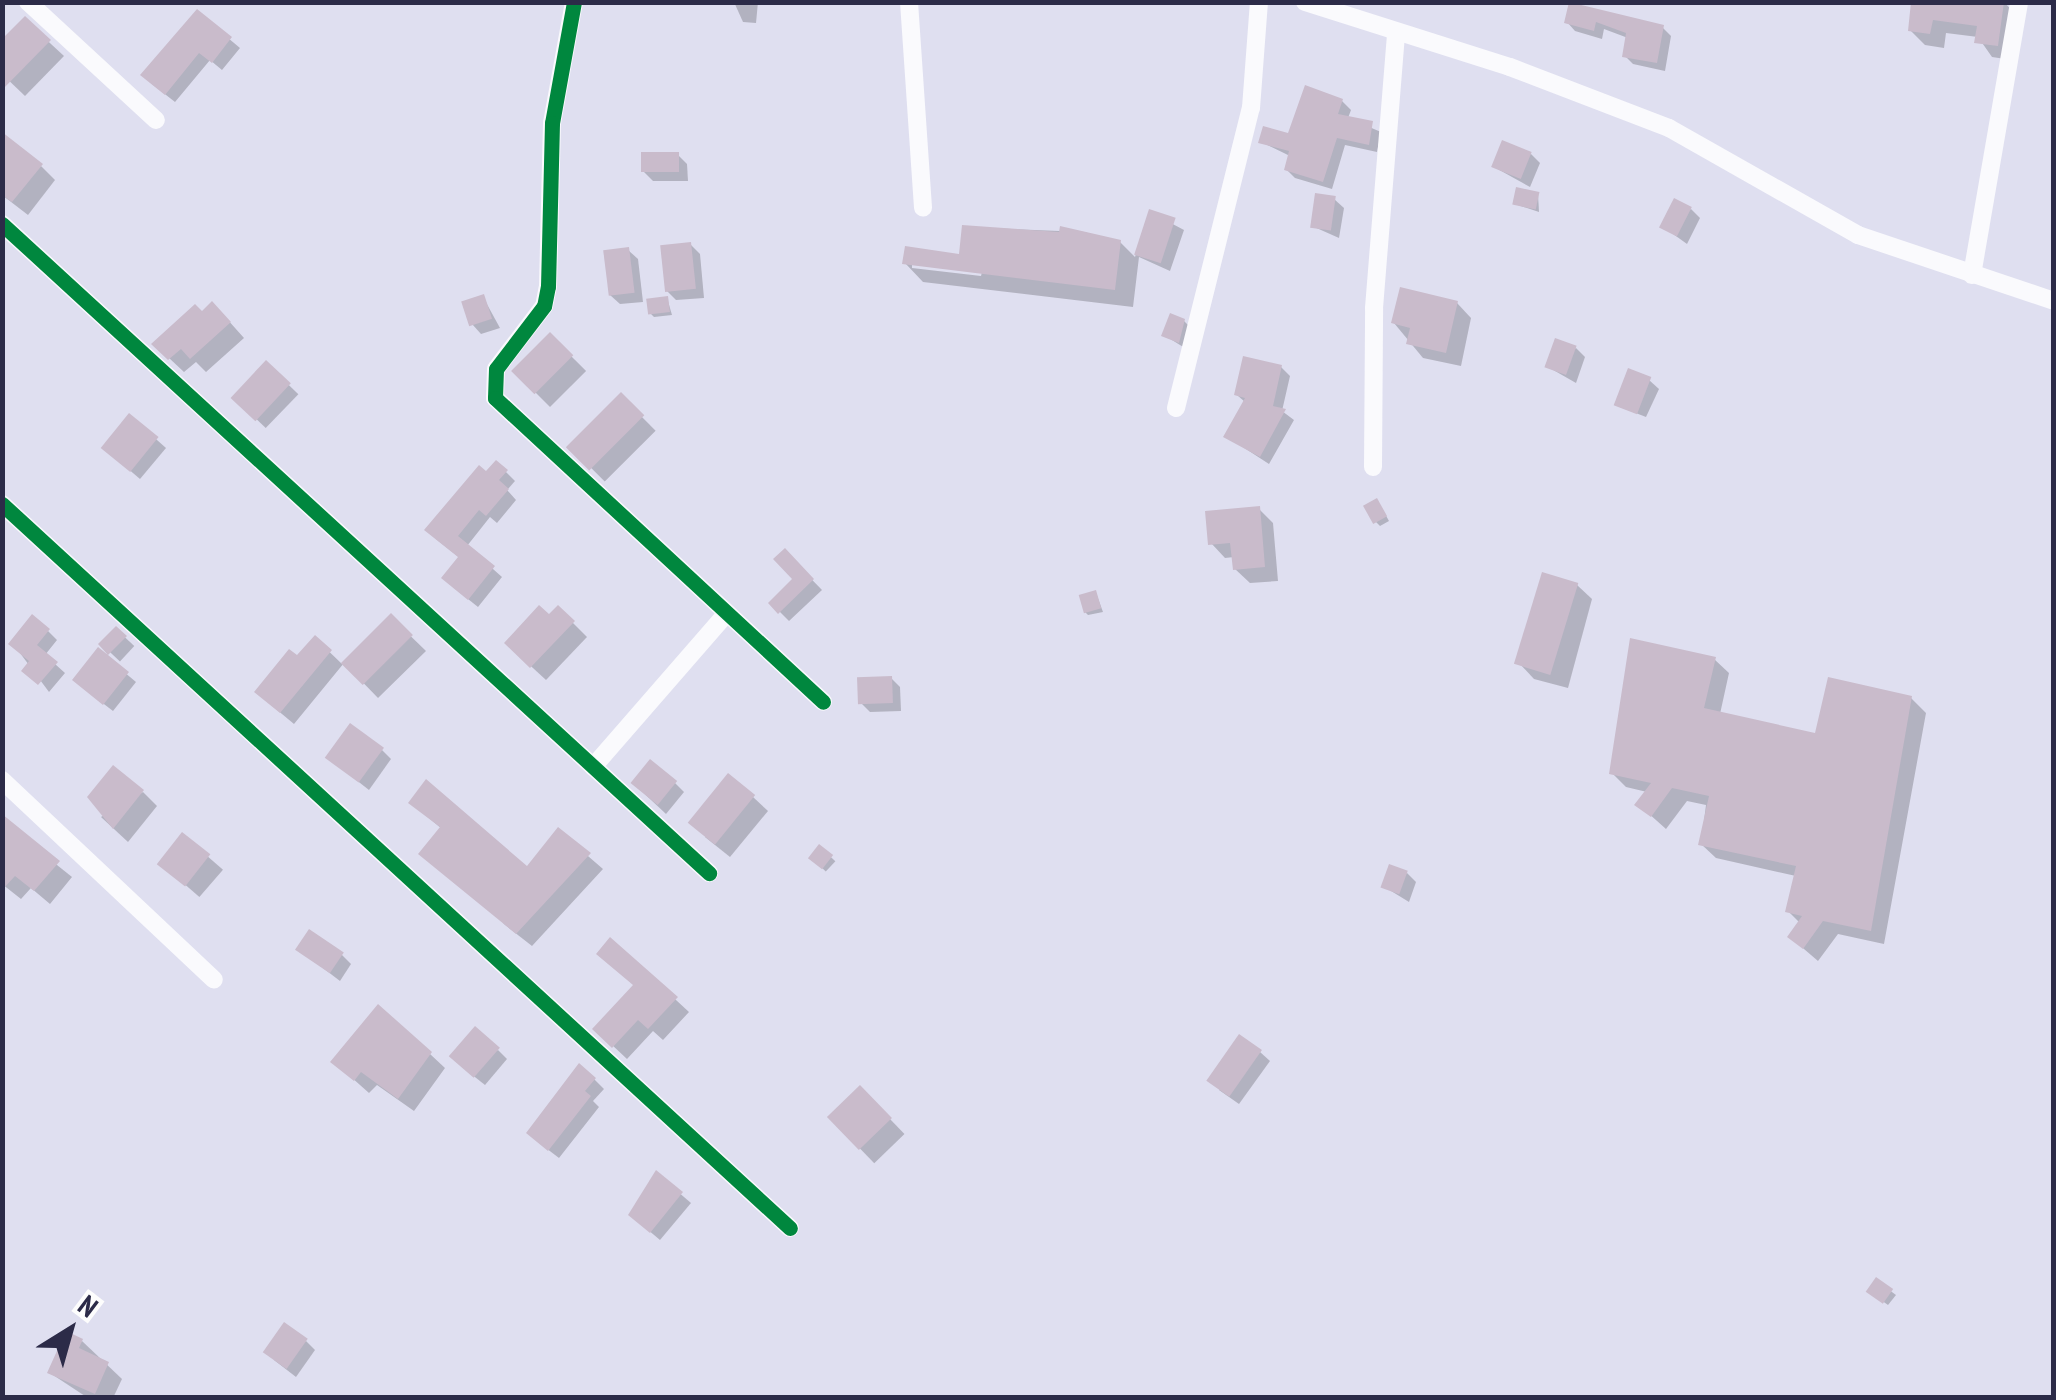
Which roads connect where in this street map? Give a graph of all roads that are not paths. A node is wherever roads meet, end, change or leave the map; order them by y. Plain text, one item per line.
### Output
1 (28, 2) edge
2 (574, 2) edge
3 (909, 2) edge
4 (1259, 2) edge
5 (1305, 2) edge
6 (2019, 2) edge
7 (1396, 32) junction
8 (156, 120) dead end
9 (923, 208) dead end
10 (2, 224) edge
11 (1972, 275) junction
12 (2054, 301) edge
13 (1176, 408) dead end
14 (1373, 467) dead end
15 (2, 504) edge
16 (726, 614) junction
17 (823, 702) dead end
18 (593, 767) junction
19 (2, 780) edge
20 (709, 873) dead end
21 (214, 980) dead end
22 (790, 1228) dead end

1 - 8 street
2 - 16 street
3 - 9 street
4 - 13 street
5 - 7 street
6 - 11 street
7 - 11 street
7 - 14 street
10 - 18 street
11 - 12 street
15 - 22 street
16 - 17 street
16 - 18 street
18 - 20 street
19 - 21 street

